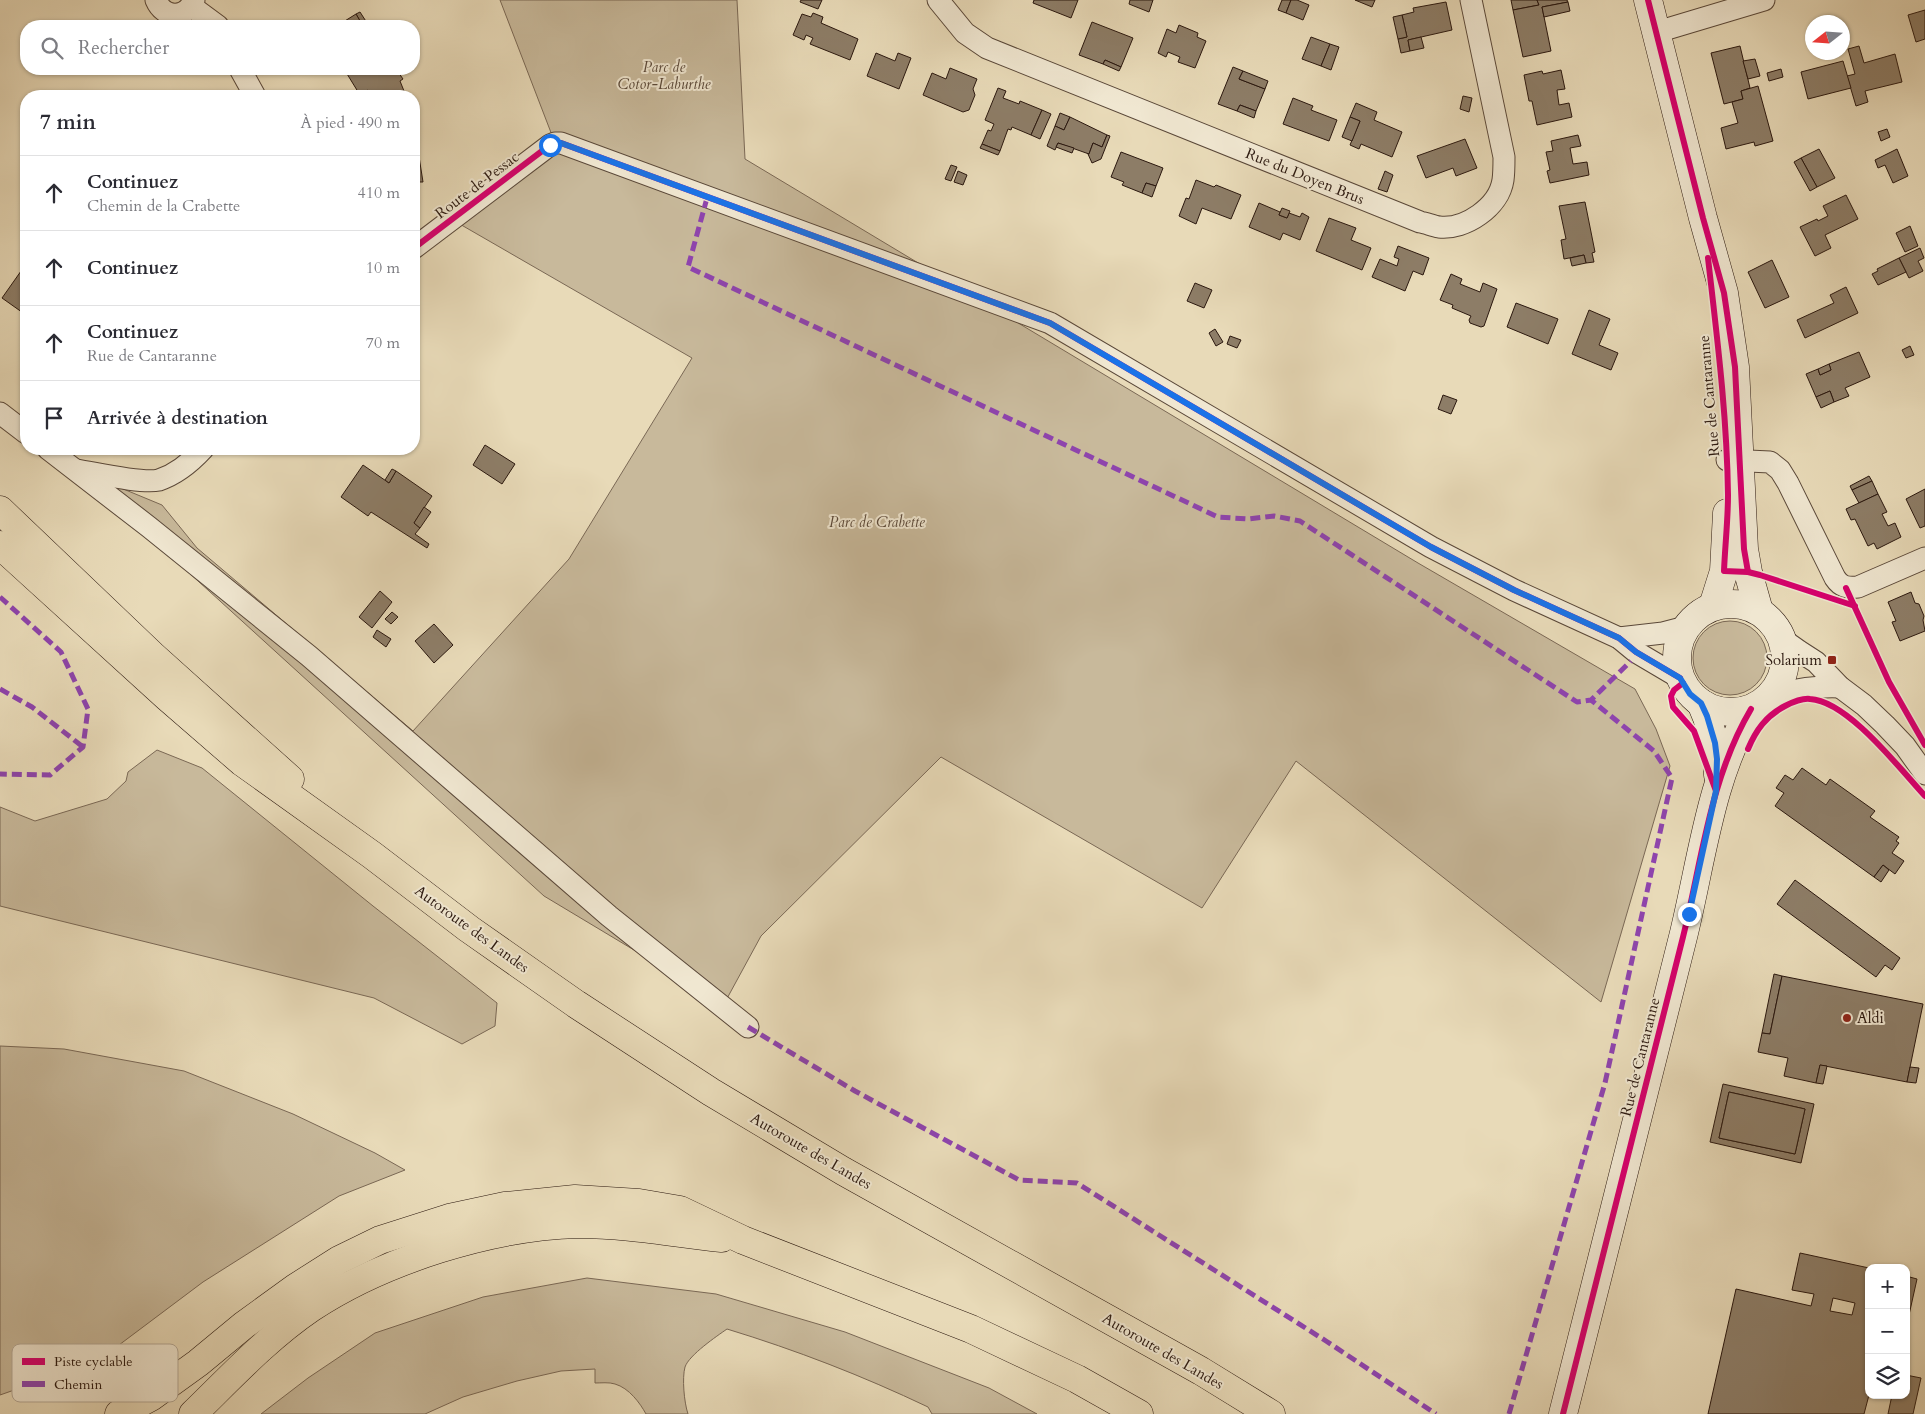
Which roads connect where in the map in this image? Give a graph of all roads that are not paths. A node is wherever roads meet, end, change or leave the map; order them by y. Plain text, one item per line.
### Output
1 (156, 0) edge
2 (938, 0) edge
3 (1471, 0) edge
4 (1648, 0) edge
5 (1764, 0) edge
6 (192, 3) edge
7 (211, 20) edge
8 (1657, 32) junction
9 (243, 75) edge
10 (252, 90) edge
11 (420, 243) edge
12 (0, 413) edge
13 (20, 428) edge
14 (56, 455) edge
15 (197, 455) edge
16 (1734, 460) junction
17 (75, 469) junction
18 (0, 510) edge
19 (0, 545) edge
20 (1925, 558) edge
21 (1713, 606) junction
22 (1759, 611) junction
23 (1686, 627) junction
24 (1619, 638) junction
25 (1782, 639) junction
26 (1680, 678) junction
27 (1840, 687) junction
28 (1701, 703) junction
29 (1760, 703) junction
30 (1925, 774) edge
31 (1716, 791) junction
32 (372, 855) junction
33 (748, 1027) dead end
34 (743, 1240) junction
35 (178, 1377) edge
36 (142, 1402) edge
37 (119, 1414) edge
38 (193, 1414) edge
39 (1139, 1414) edge
40 (1271, 1414) edge
41 (1563, 1414) edge

1 - 6 street
2 - 3 street, Rue du Doyen Brus
4 - 8 street, Rue de Cantaranne
5 - 8 street
6 - 7 street
8 - 16 street, Rue de Cantaranne
9 - 10 street
11 - 24 street, Route de Pessac
12 - 13 street
14 - 17 street
15 - 17 street
16 - 20 street
16 - 21 street, Rue de Cantaranne
16 - 22 street, Rue de Cantaranne
17 - 33 street
18 - 32 highway
19 - 32 highway
21 - 22 street
21 - 23 street
22 - 25 street
23 - 24 street
23 - 26 street
24 - 26 street
25 - 27 street
25 - 29 street
26 - 28 street
27 - 29 street
27 - 30 street
28 - 29 street
28 - 31 street, Rue de Cantaranne
29 - 31 street, Rue de Cantaranne
31 - 41 street, Rue de Cantaranne
32 - 40 highway, Autoroute des Landes
34 - 35 highway
34 - 38 highway
34 - 39 highway
36 - 37 highway

